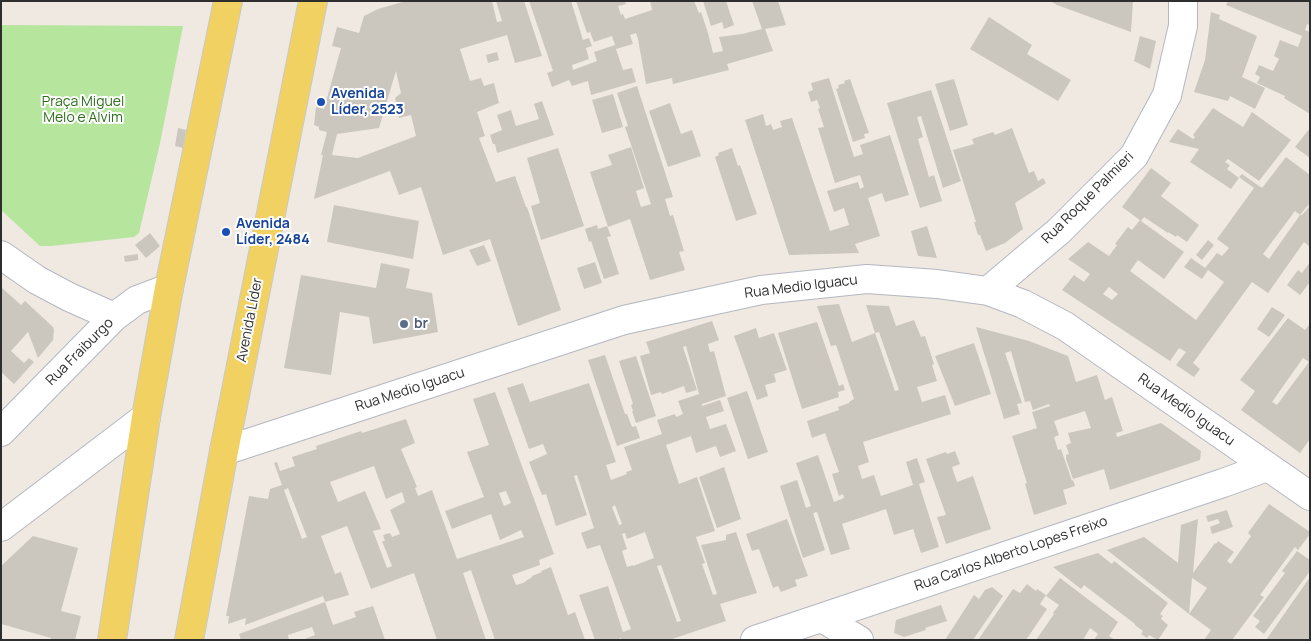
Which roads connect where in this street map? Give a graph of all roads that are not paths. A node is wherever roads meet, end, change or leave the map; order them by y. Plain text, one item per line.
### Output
1 (228, 1) edge
2 (313, 1) edge
3 (1183, 1) edge
4 (1, 256) edge
5 (170, 288) junction
6 (988, 291) junction
7 (114, 317) junction
8 (146, 417) junction
9 (1, 432) edge
10 (224, 451) junction
11 (1267, 467) junction
12 (1310, 496) edge
13 (1, 527) edge
14 (810, 627) edge
15 (112, 640) edge
16 (189, 640) edge
17 (755, 640) edge
18 (859, 640) edge

1 - 5 main road
2 - 10 main road, Avenida Líder
3 - 6 street, Rua Roque Palmieri
4 - 7 street
5 - 7 street, Rua Fraiburgo
5 - 8 main road
6 - 10 street, Rua Medio Iguacu
6 - 11 street, Rua Medio Iguacu
7 - 9 street, Rua Fraiburgo
8 - 13 street
8 - 15 main road
10 - 16 main road, Avenida Líder
11 - 12 street, Rua Medio Iguacu
11 - 14 street, Rua Carlos Alberto Lopes Freixo
14 - 17 street, Rua Carlos Alberto Lopes Freixo
14 - 18 street

